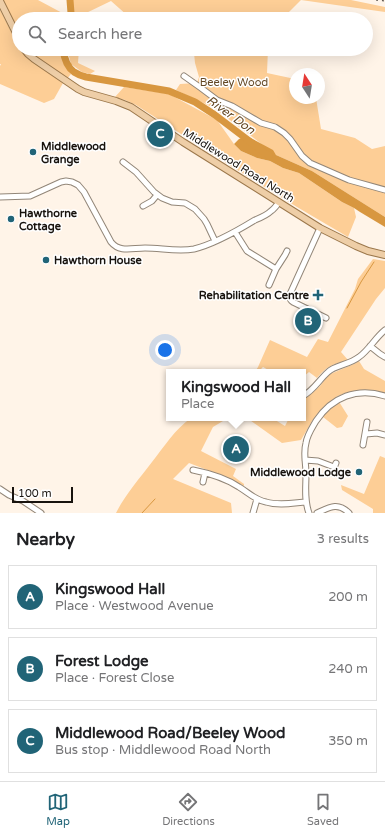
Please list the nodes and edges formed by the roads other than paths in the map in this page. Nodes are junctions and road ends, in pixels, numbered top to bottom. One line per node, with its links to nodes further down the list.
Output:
1 (0, 1): 2 (main road)
2 (12, 25)
3 (31, 56): 9 (main road, Middlewood Road North)
4 (184, 76): 6 (street)
5 (123, 162): 7 (street)
6 (385, 190)
7 (157, 195): 10 (street); 13 (street)
8 (0, 197): 13 (street)
9 (279, 202): 11 (main road, Middlewood Road North); 12 (street)
10 (143, 206)
11 (320, 228): 15 (main road, Middlewood Road North); 18 (street)
12 (235, 232): 13 (street); 16 (street)
13 (215, 241)
14 (287, 251): 16 (street)
15 (385, 255)
16 (276, 269): 17 (street)
17 (269, 285)
18 (326, 318)
19 (385, 330): 20 (street)
20 (370, 346): 21 (street); 22 (street)
21 (385, 357)
22 (306, 394)
23 (385, 396): 28 (street)
24 (368, 422): 26 (street)
25 (385, 433): 26 (street)
26 (366, 434): 27 (street)
27 (363, 445)
28 (305, 460): 29 (street); 35 (street)
29 (334, 467)
30 (193, 470): 31 (street)
31 (205, 473): 32 (street); 34 (street)
32 (203, 482)
33 (0, 489): 36 (street)
34 (257, 499): 35 (street); 37 (street)
35 (306, 502): 38 (street)
36 (41, 513)
37 (253, 513)
38 (309, 513)
39 (317, 513): 40 (street)
40 (349, 513)

